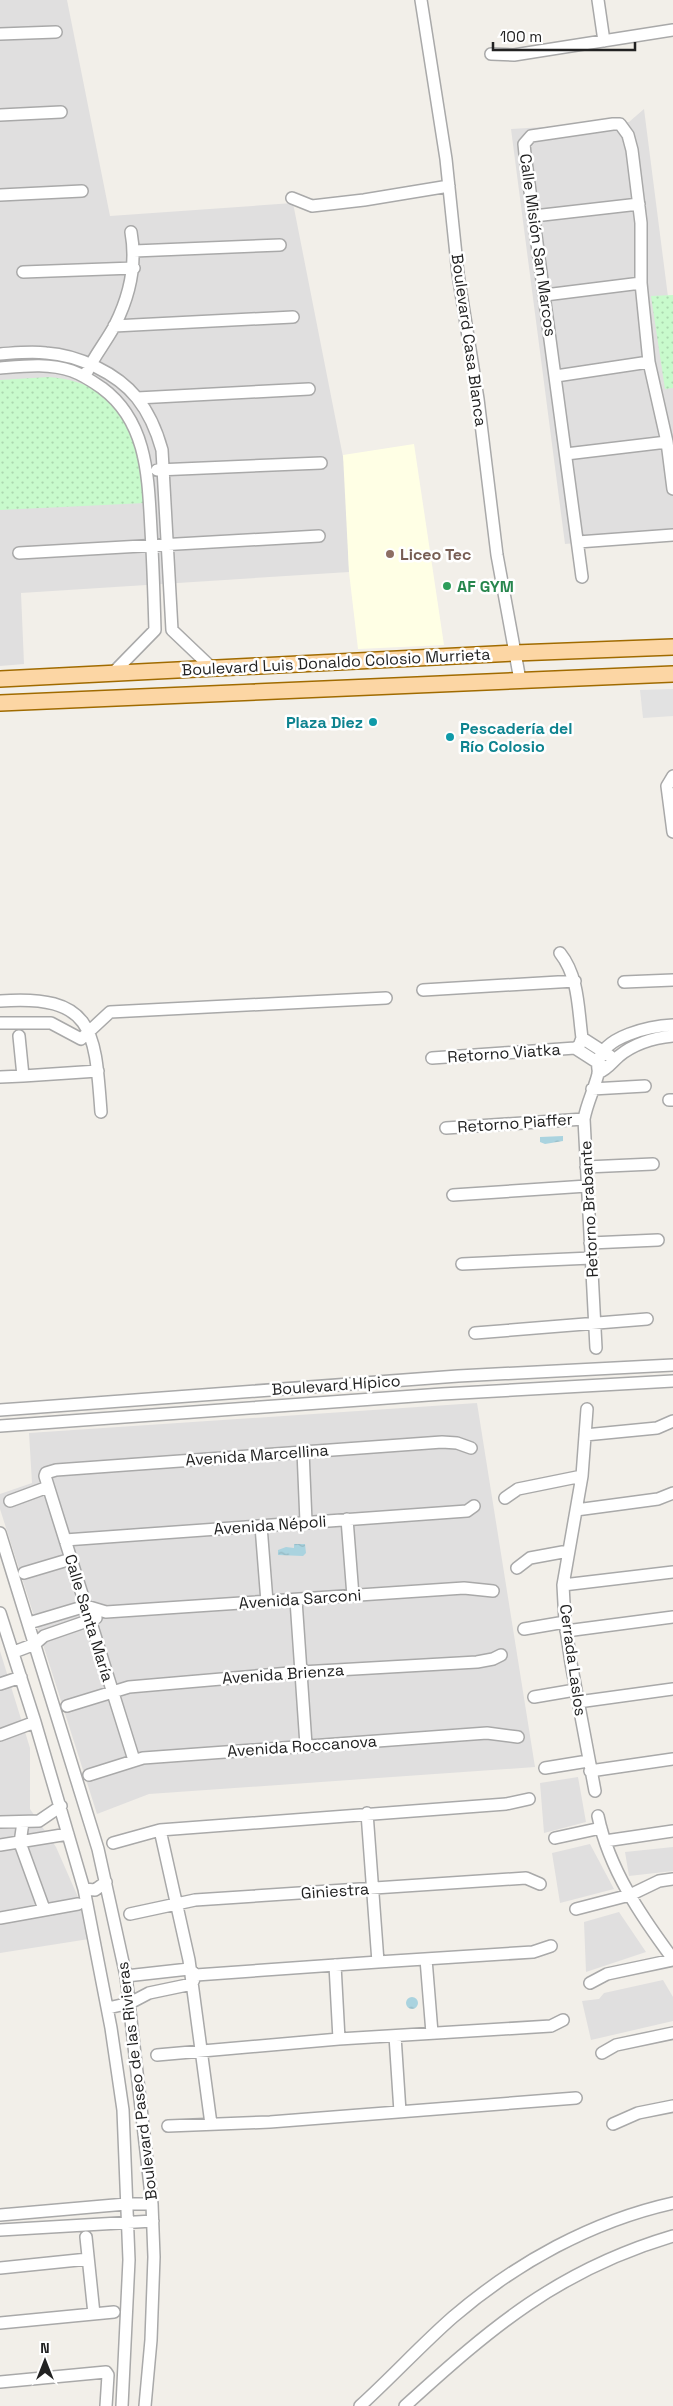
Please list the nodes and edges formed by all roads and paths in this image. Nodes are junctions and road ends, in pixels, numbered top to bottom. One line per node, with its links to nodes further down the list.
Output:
1 (421, 0): 10 (street, Boulevard Casa Blanca)
2 (598, 0): 6 (street)
3 (673, 30): 6 (street)
4 (56, 32): 5 (street)
5 (0, 34)
6 (604, 42): 7 (street)
7 (491, 54)
8 (61, 112): 9 (street)
9 (0, 115)
10 (449, 186): 13 (street); 50 (street, Boulevard Casa Blanca)
11 (82, 191): 12 (street)
12 (0, 194)
13 (292, 198)
14 (639, 204): 15 (street); 15 (street, Calle Misión San Marcos); 21 (street, Calle Misión San Marcos)
15 (534, 216): 22 (street, Calle Misión San Marcos)
16 (131, 232): 18 (street)
17 (280, 245): 18 (street)
18 (134, 251): 19 (street)
19 (134, 268): 20 (street); 24 (street)
20 (23, 272)
21 (641, 283): 22 (street); 26 (street, Calle Misión San Marcos)
22 (545, 295): 29 (street, Calle Misión San Marcos)
23 (293, 317): 24 (street)
24 (114, 326): 28 (street)
25 (0, 354): 28 (street)
26 (649, 362): 29 (street); 32 (street, Calle Misión San Marcos)
27 (0, 368): 28 (street)
28 (88, 371): 31 (street); 35 (street)
29 (556, 376): 33 (street, Calle Misión San Marcos)
30 (309, 389): 31 (street)
31 (137, 398): 36 (street)
32 (667, 442): 33 (street); 37 (street, Calle Misión San Marcos)
33 (566, 454): 40 (street, Calle Misión San Marcos)
34 (321, 463): 36 (street)
35 (148, 470): 36 (street); 42 (street)
36 (164, 470): 41 (street)
37 (673, 489)
38 (673, 535): 40 (street)
39 (319, 536): 41 (street)
40 (578, 542): 44 (street, Calle Misión San Marcos)
41 (166, 544): 42 (street); 45 (street)
42 (152, 545): 43 (street); 46 (street)
43 (19, 553)
44 (582, 577)
45 (169, 592): 46 (street); 48 (street)
46 (154, 593): 47 (street)
47 (155, 630): 48 (street); 52 (street)
48 (172, 630): 51 (street)
49 (673, 647): 50 (main road, Boulevard Luis Donaldo Colosio Murrieta)
50 (515, 652): 51 (main road, Boulevard Luis Donaldo Colosio Murrieta); 55 (street, Boulevard Casa Blanca)
51 (213, 669): 52 (main road, Boulevard Luis Donaldo Colosio Murrieta)
52 (112, 674): 54 (main road, Boulevard Luis Donaldo Colosio Murrieta)
53 (673, 674): 55 (main road, Boulevard Luis Donaldo Colosio Murrieta)
54 (0, 679)
55 (520, 680): 56 (main road, Boulevard Luis Donaldo Colosio Murrieta)
56 (0, 703)
57 (673, 776): 58 (street)
58 (673, 832)
59 (560, 953): 61 (street)
60 (673, 980): 62 (street)
61 (575, 981): 63 (street); 71 (street)
62 (624, 982)
63 (423, 990)
64 (386, 998): 68 (street)
65 (0, 1001): 68 (street)
66 (0, 1023): 68 (street)
67 (673, 1025): 72 (street)
68 (89, 1033): 75 (street)
69 (20, 1036): 76 (street)
70 (673, 1036): 74 (street)
71 (578, 1043): 72 (street); 73 (street, Retorno Viatka); 74 (street)
72 (604, 1051): 74 (street)
73 (432, 1058)
74 (605, 1066): 79 (street, Retorno Brabante)
75 (98, 1071): 76 (street); 80 (street)
76 (23, 1076): 77 (street)
77 (0, 1078)
78 (645, 1086): 79 (street)
79 (592, 1089): 81 (street, Retorno Brabante)
80 (101, 1112)
81 (584, 1119): 82 (street, Retorno Piaffer); 84 (street, Retorno Brabante)
82 (446, 1128)
83 (652, 1164): 84 (street)
84 (586, 1167): 85 (street, Retorno Brabante)
85 (587, 1186): 86 (street); 88 (street, Retorno Brabante)
86 (453, 1195)
87 (658, 1240): 88 (street)
88 (590, 1243): 89 (street, Retorno Brabante)
89 (591, 1258): 90 (street); 92 (street, Retorno Brabante)
90 (462, 1264)
91 (647, 1319): 92 (street)
92 (595, 1324): 93 (street); 94 (street, Retorno Brabante)
93 (475, 1333)
94 (596, 1348)
95 (673, 1365): 96 (street, Boulevard Hípico)
96 (607, 1368): 98 (street); 100 (street, Boulevard Hípico)
97 (673, 1381): 98 (street, Boulevard Hípico)
98 (608, 1384): 102 (street, Boulevard Hípico)
99 (587, 1409): 103 (street, Cerrada Laslos)
100 (0, 1410)
101 (673, 1421): 103 (street)
102 (0, 1426)
103 (585, 1435): 106 (street, Cerrada Laslos)
104 (471, 1448): 105 (street, Avenida Marcellina)
105 (303, 1451): 107 (street, Avenida Marcellina); 114 (street)
106 (582, 1476): 109 (street); 112 (street, Cerrada Laslos)
107 (47, 1482): 110 (street, Avenida Marcellina); 117 (street, Calle Santa María)
108 (673, 1493): 112 (street)
109 (505, 1498)
110 (10, 1501)
111 (474, 1506): 113 (street, Avenida Népoli)
112 (576, 1510): 118 (street, Cerrada Laslos)
113 (347, 1519): 114 (street, Avenida Népoli); 125 (street)
114 (306, 1522): 115 (street, Avenida Népoli)
115 (261, 1526): 117 (street, Avenida Népoli); 127 (street)
116 (0, 1533): 133 (street, Boulevard Paseo de las Rivieras)
117 (65, 1540): 119 (street, Calle Santa María)
118 (568, 1551): 120 (street); 123 (street, Cerrada Laslos)
119 (71, 1559): 122 (street); 128 (street, Calle Santa María)
120 (517, 1568)
121 (673, 1572): 123 (street)
122 (24, 1573)
123 (563, 1585): 134 (street, Cerrada Laslos)
124 (493, 1591): 125 (street, Avenida Sarconi)
125 (353, 1596): 126 (street, Avenida Sarconi)
126 (296, 1600): 127 (street, Avenida Sarconi); 139 (street)
127 (267, 1602): 129 (street, Avenida Sarconi)
128 (86, 1606): 129 (street, Avenida Sarconi); 132 (street, Calle Santa María); 133 (street)
129 (106, 1612): 132 (street, Avenida Sarconi)
130 (0, 1613): 137 (street, Boulevard Paseo de las Rivieras)
131 (673, 1617): 134 (street)
132 (90, 1621): 136 (street, Avenida Sarconi); 143 (street, Calle Santa María)
133 (29, 1623): 136 (street, Boulevard Paseo de las Rivieras)
134 (565, 1626): 135 (street); 144 (street, Cerrada Laslos)
135 (524, 1629)
136 (35, 1644): 137 (street, Avenida Sarconi); 175 (street, Boulevard Paseo de las Rivieras)
137 (14, 1652): 140 (street, Boulevard Paseo de las Rivieras)
138 (501, 1654): 139 (street, Avenida Brienza)
139 (301, 1672): 143 (street, Avenida Brienza); 150 (street)
140 (21, 1677): 141 (street); 147 (street, Boulevard Paseo de las Rivieras)
141 (0, 1684)
142 (673, 1689): 144 (street)
143 (112, 1691): 146 (street, Avenida Brienza); 152 (street, Calle Santa María)
144 (576, 1696): 145 (street); 153 (street, Cerrada Laslos)
145 (534, 1698)
146 (67, 1706)
147 (35, 1722): 148 (street); 158 (street, Boulevard Paseo de las Rivieras)
148 (0, 1735)
149 (518, 1737): 150 (street, Avenida Roccanova)
150 (306, 1745): 152 (street, Avenida Roccanova)
151 (673, 1759): 153 (street)
152 (134, 1760): 155 (street, Avenida Roccanova)
153 (589, 1766): 154 (street); 156 (street, Cerrada Laslos)
154 (544, 1768)
155 (89, 1775)
156 (595, 1791)
157 (528, 1798): 159 (street)
158 (61, 1806): 163 (street); 167 (street, Boulevard Paseo de las Rivieras)
159 (367, 1813): 165 (street); 177 (street)
160 (598, 1816): 164 (street)
161 (0, 1822): 162 (street)
162 (22, 1822): 163 (street); 171 (street)
163 (39, 1822): 169 (street)
164 (601, 1828): 168 (street); 170 (street)
165 (160, 1830): 172 (street); 180 (street)
166 (673, 1831): 170 (street)
167 (68, 1834): 169 (street); 178 (street, Boulevard Paseo de las Rivieras)
168 (555, 1838)
169 (42, 1839): 171 (street)
170 (605, 1841): 179 (street)
171 (20, 1843): 173 (street); 182 (street)
172 (113, 1843)
173 (0, 1845)
174 (673, 1879): 179 (street)
175 (106, 1882): 178 (street); 191 (street, Boulevard Paseo de las Rivieras)
176 (540, 1884): 177 (street, Giniestra)
177 (373, 1888): 180 (street, Giniestra); 189 (street)
178 (84, 1889): 195 (street, Boulevard Paseo de las Rivieras)
179 (630, 1895): 183 (street); 188 (street)
180 (177, 1903): 184 (street, Giniestra); 192 (street)
181 (78, 1904): 182 (street)
182 (44, 1909): 185 (street)
183 (576, 1909)
184 (130, 1914)
185 (0, 1918)
186 (551, 1946): 187 (street)
187 (426, 1959): 189 (street); 197 (street)
188 (673, 1959): 193 (street)
189 (378, 1962): 190 (street)
190 (335, 1965): 192 (street); 200 (street)
191 (126, 1976): 192 (street); 194 (street, Boulevard Paseo de las Rivieras)
192 (193, 1976): 194 (street); 201 (street)
193 (590, 1983)
194 (130, 2003): 195 (street); 212 (street, Boulevard Paseo de las Rivieras)
195 (108, 2008): 211 (street, Boulevard Paseo de las Rivieras)
196 (563, 2020): 197 (street)
197 (432, 2033): 199 (street)
198 (673, 2033): 202 (street)
199 (395, 2036): 200 (street); 206 (street)
200 (338, 2039): 201 (street)
201 (202, 2051): 203 (street); 207 (street)
202 (602, 2053)
203 (157, 2055)
204 (576, 2098): 206 (street)
205 (673, 2106): 208 (street)
206 (400, 2112): 207 (street)
207 (211, 2124): 209 (street)
208 (613, 2124)
209 (168, 2126)
210 (673, 2203): 228 (street)
211 (126, 2204): 212 (street); 213 (street); 214 (street, Boulevard Paseo de las Rivieras)
212 (152, 2204): 215 (street, Boulevard Paseo de las Rivieras)
213 (0, 2215)
214 (127, 2221): 215 (street); 216 (street); 226 (street, Boulevard Paseo de las Rivieras)
215 (153, 2221): 227 (street, Boulevard Paseo de las Rivieras)
216 (0, 2230)
217 (673, 2236): 229 (street)
218 (86, 2237): 219 (street)
219 (88, 2259): 220 (street); 222 (street)
220 (0, 2268)
221 (114, 2312): 222 (street)
222 (94, 2314): 223 (street)
223 (0, 2323)
224 (0, 2382): 225 (street)
225 (106, 2406)
226 (122, 2406)
227 (145, 2406)
228 (360, 2406)
229 (405, 2406)

